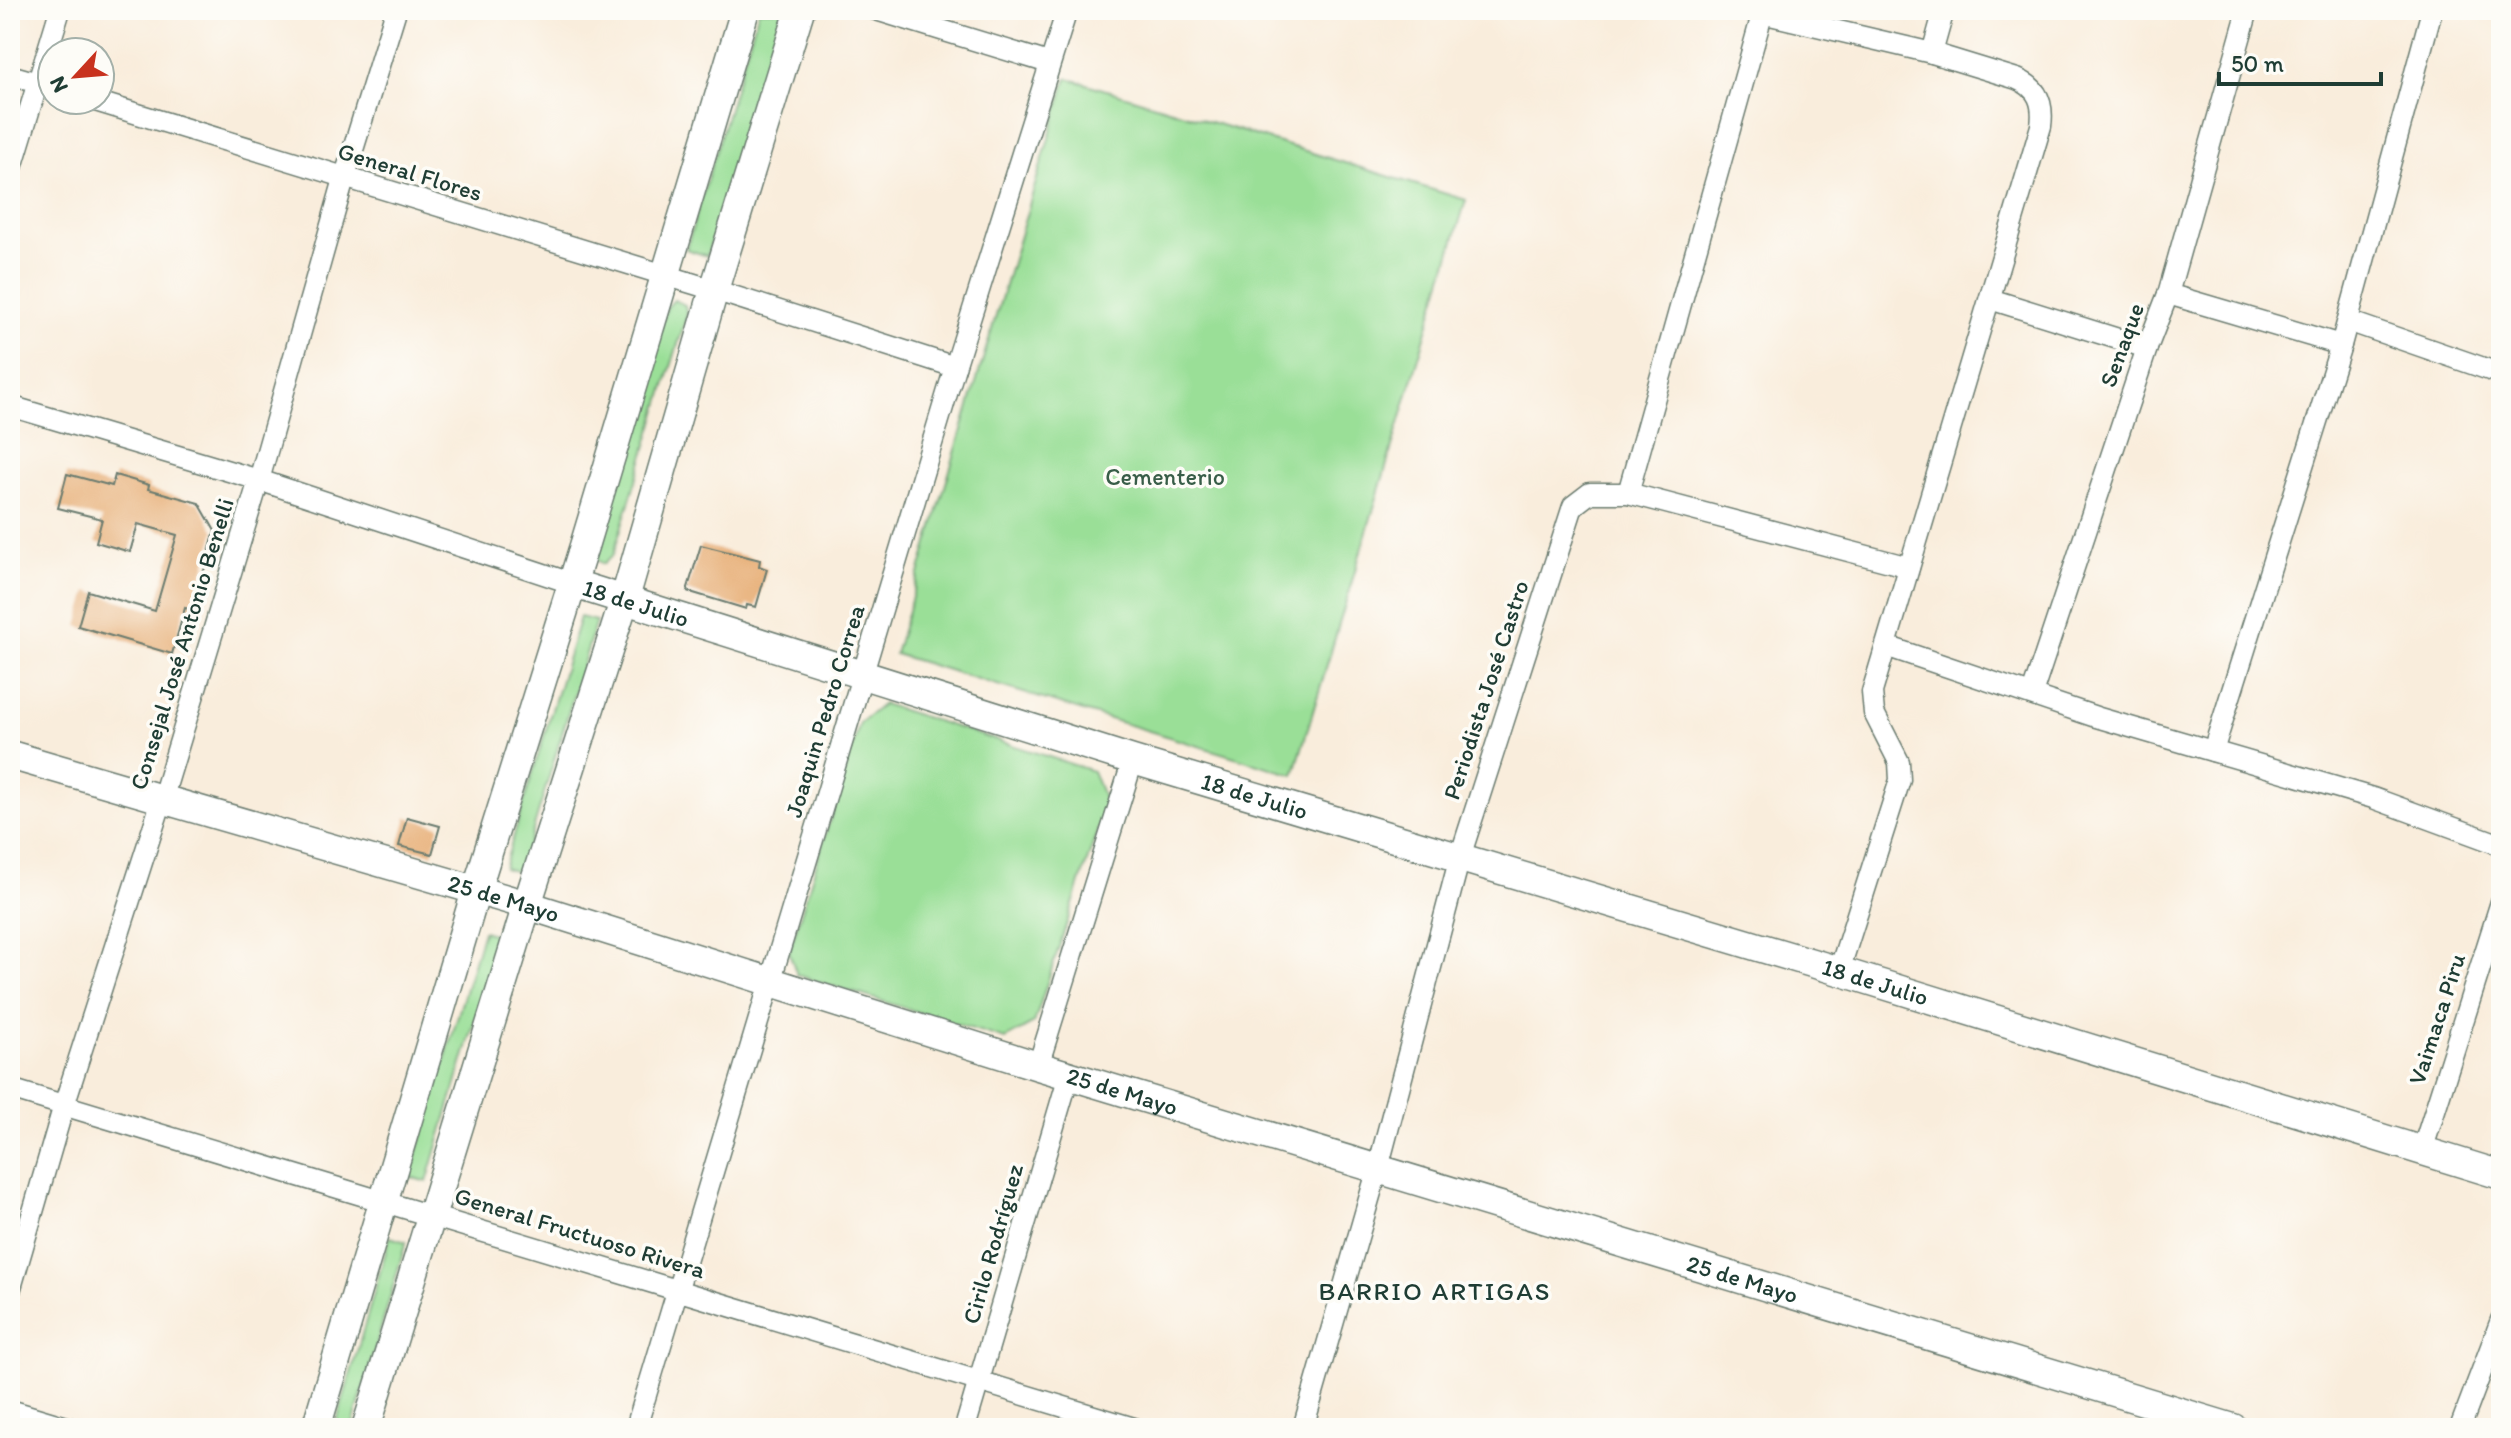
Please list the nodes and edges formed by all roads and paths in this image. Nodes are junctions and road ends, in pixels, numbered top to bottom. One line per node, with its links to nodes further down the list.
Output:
1 (60, 10): 11 (street)
2 (396, 10): 19 (street, Consejal José Antonio Benelli)
3 (745, 10): 20 (street)
4 (800, 10): 21 (street)
5 (876, 10): 13 (street)
6 (1067, 10): 13 (street, Joaquin Pedro Correa)
7 (1944, 10): 12 (street)
8 (2248, 10): 22 (street, Senaque)
9 (2432, 10): 24 (street)
10 (1755, 12): 12 (street); 31 (street)
11 (54, 36)
12 (1932, 53): 23 (street)
13 (1049, 63): 27 (street, Joaquin Pedro Correa)
14 (10, 75): 15 (street)
15 (36, 83)
16 (36, 106): 18 (street)
17 (116, 108): 19 (street, General Flores)
18 (10, 174)
19 (344, 179): 20 (street, General Flores); 30 (street, Consejal José Antonio Benelli)
20 (666, 276): 21 (street, General Flores); 33 (street)
21 (714, 290): 27 (street, General Flores); 34 (street)
22 (2168, 294): 25 (street); 26 (street, Senaque)
23 (1990, 299): 26 (street); 32 (street)
24 (2348, 321): 25 (street); 28 (street)
25 (2341, 345): 38 (street)
26 (2147, 348): 37 (street, Senaque)
27 (955, 367): 36 (street, Joaquin Pedro Correa)
28 (2501, 374)
29 (10, 406): 30 (street, 18 de Julio)
30 (259, 480): 33 (street, 18 de Julio); 41 (street, Consejal José Antonio Benelli)
31 (1628, 493): 32 (street, Periodista José Castro); 43 (street, Periodista José Castro)
32 (1909, 567): 35 (street)
33 (571, 583): 34 (street, 18 de Julio); 44 (street)
34 (625, 598): 36 (street, 18 de Julio); 46 (street)
35 (1886, 646): 37 (street); 47 (street)
36 (863, 675): 40 (street, 18 de Julio); 48 (street, Joaquin Pedro Correa)
37 (2032, 694): 38 (street)
38 (2213, 751): 42 (street)
39 (10, 755): 41 (street, 25 de Mayo)
40 (1133, 760): 43 (street, 18 de Julio); 49 (street)
41 (162, 800): 44 (street, 25 de Mayo); 52 (street, Consejal José Antonio Benelli)
42 (2501, 845)
43 (1460, 857): 47 (street, 18 de Julio); 54 (street, Periodista José Castro)
44 (476, 891): 46 (street, 25 de Mayo); 56 (street)
45 (2501, 902): 53 (street, Vaimaca Piru)
46 (527, 905): 48 (street, 25 de Mayo); 57 (street)
47 (1839, 971): 53 (street, 18 de Julio)
48 (770, 982): 49 (street, 25 de Mayo); 58 (street, Joaquin Pedro Correa)
49 (1038, 1066): 50 (street, 25 de Mayo)
50 (1069, 1075): 54 (street, 25 de Mayo); 61 (street, Cirilo Rodríguez)
51 (10, 1089): 52 (street, General Fructuoso Rivera)
52 (64, 1105): 56 (street, General Fructuoso Rivera); 59 (street, Consejal José Antonio Benelli)
53 (2422, 1151): 55 (street, 18 de Julio)
54 (1378, 1168): 69 (street, Periodista José Castro); 70 (street, 25 de Mayo)
55 (2501, 1175)
56 (385, 1201): 57 (street, General Fructuoso Rivera); 64 (street)
57 (433, 1215): 58 (street, General Fructuoso Rivera); 65 (street)
58 (679, 1290): 61 (street, General Fructuoso Rivera); 66 (street, Joaquin Pedro Correa)
59 (10, 1291)
60 (2501, 1320): 71 (street)
61 (980, 1382): 67 (street, Cirilo Rodríguez); 68 (street, General Fructuoso Rivera)
62 (10, 1410): 63 (street)
63 (70, 1428)
64 (316, 1428)
65 (366, 1428)
66 (636, 1428)
67 (965, 1428)
68 (1134, 1428)
69 (1303, 1428)
70 (2233, 1428)
71 (2460, 1428)

